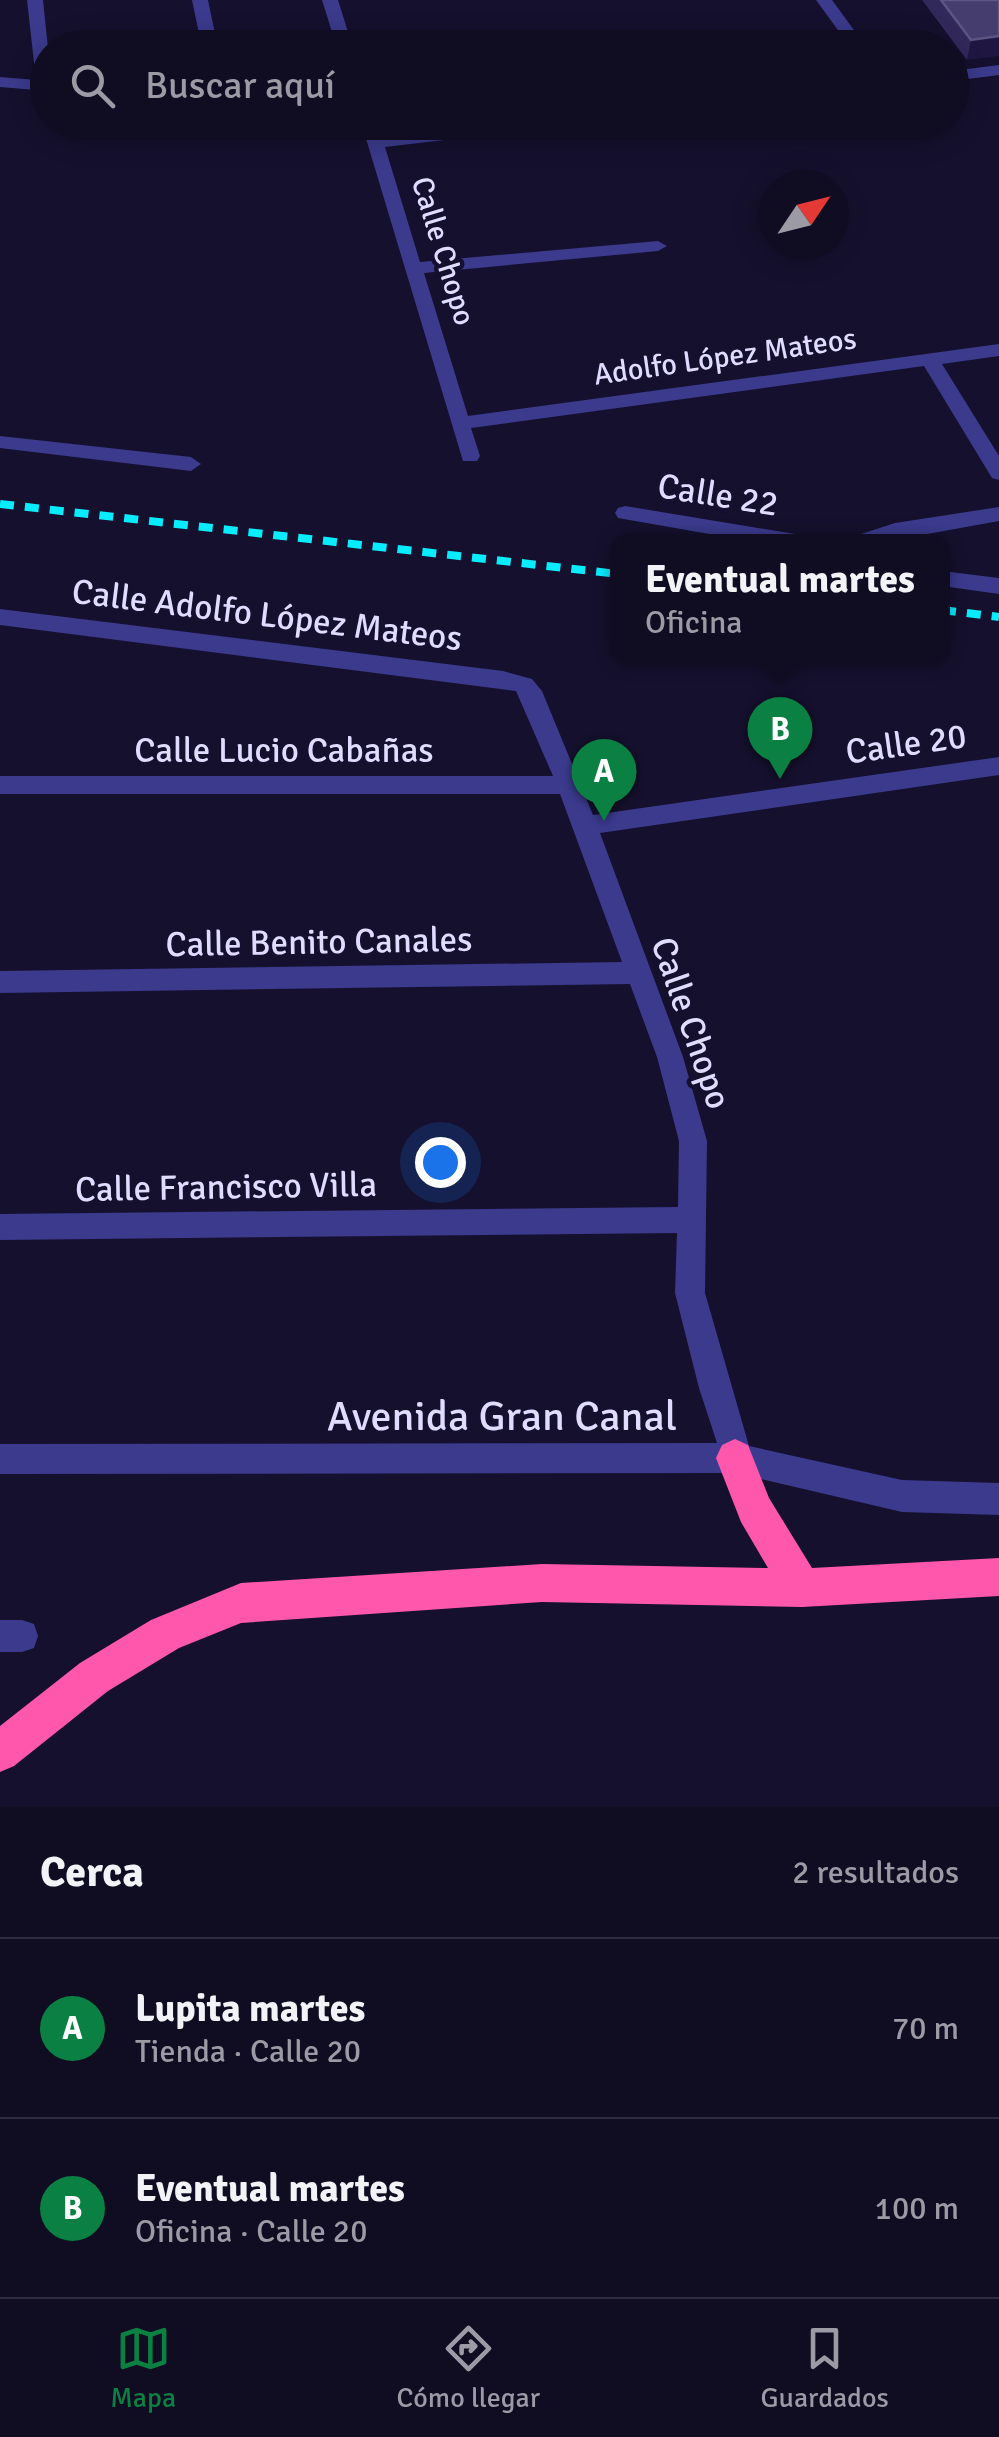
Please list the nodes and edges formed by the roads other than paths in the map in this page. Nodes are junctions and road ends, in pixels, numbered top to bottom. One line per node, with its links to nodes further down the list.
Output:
1 (36, 0): 5 (street)
2 (200, 0): 6 (street)
3 (330, 0): 7 (street)
4 (824, 0): 8 (street)
5 (39, 30)
6 (206, 30)
7 (340, 30)
8 (846, 30)
9 (999, 70): 10 (street)
10 (969, 74)
11 (0, 82): 12 (street)
12 (30, 85)
13 (375, 140): 15 (street, Calle Chopo)
14 (402, 140): 15 (street)
15 (376, 143): 17 (street, Calle Chopo)
16 (658, 246): 17 (street)
17 (416, 268): 20 (street, Calle Chopo)
18 (999, 350): 19 (street, Adolfo López Mateos)
19 (930, 360): 20 (street, Adolfo López Mateos); 24 (street)
20 (460, 423): 22 (street, Calle Chopo)
21 (0, 442): 23 (street)
22 (470, 456)
23 (191, 464)
24 (999, 474)
25 (625, 513): 27 (street, Calle 22)
26 (999, 514): 28 (street)
27 (752, 534)
28 (883, 534)
29 (950, 579): 30 (street)
30 (999, 586)
31 (0, 619): 32 (street, Calle Adolfo López Mateos)
32 (524, 684): 35 (street, Calle Chopo)
33 (999, 766): 36 (street, Calle 20)
34 (0, 785): 35 (street, Calle Lucio Cabañas)
35 (567, 785): 36 (street, Calle Chopo)
36 (585, 826): 37 (street, Calle Chopo)
37 (638, 972): 38 (street, Calle Benito Canales); 39 (street, Calle Chopo)
38 (0, 982)
39 (692, 1220): 40 (street, Calle Francisco Villa); 41 (street, Calle Chopo)
40 (0, 1227)
41 (734, 1458): 42 (street, Avenida Gran Canal); 43 (street, Avenida Gran Canal); 45 (highway)
42 (0, 1459)
43 (999, 1500)
44 (999, 1577): 45 (highway)
45 (802, 1588): 46 (highway)
46 (0, 1752)

